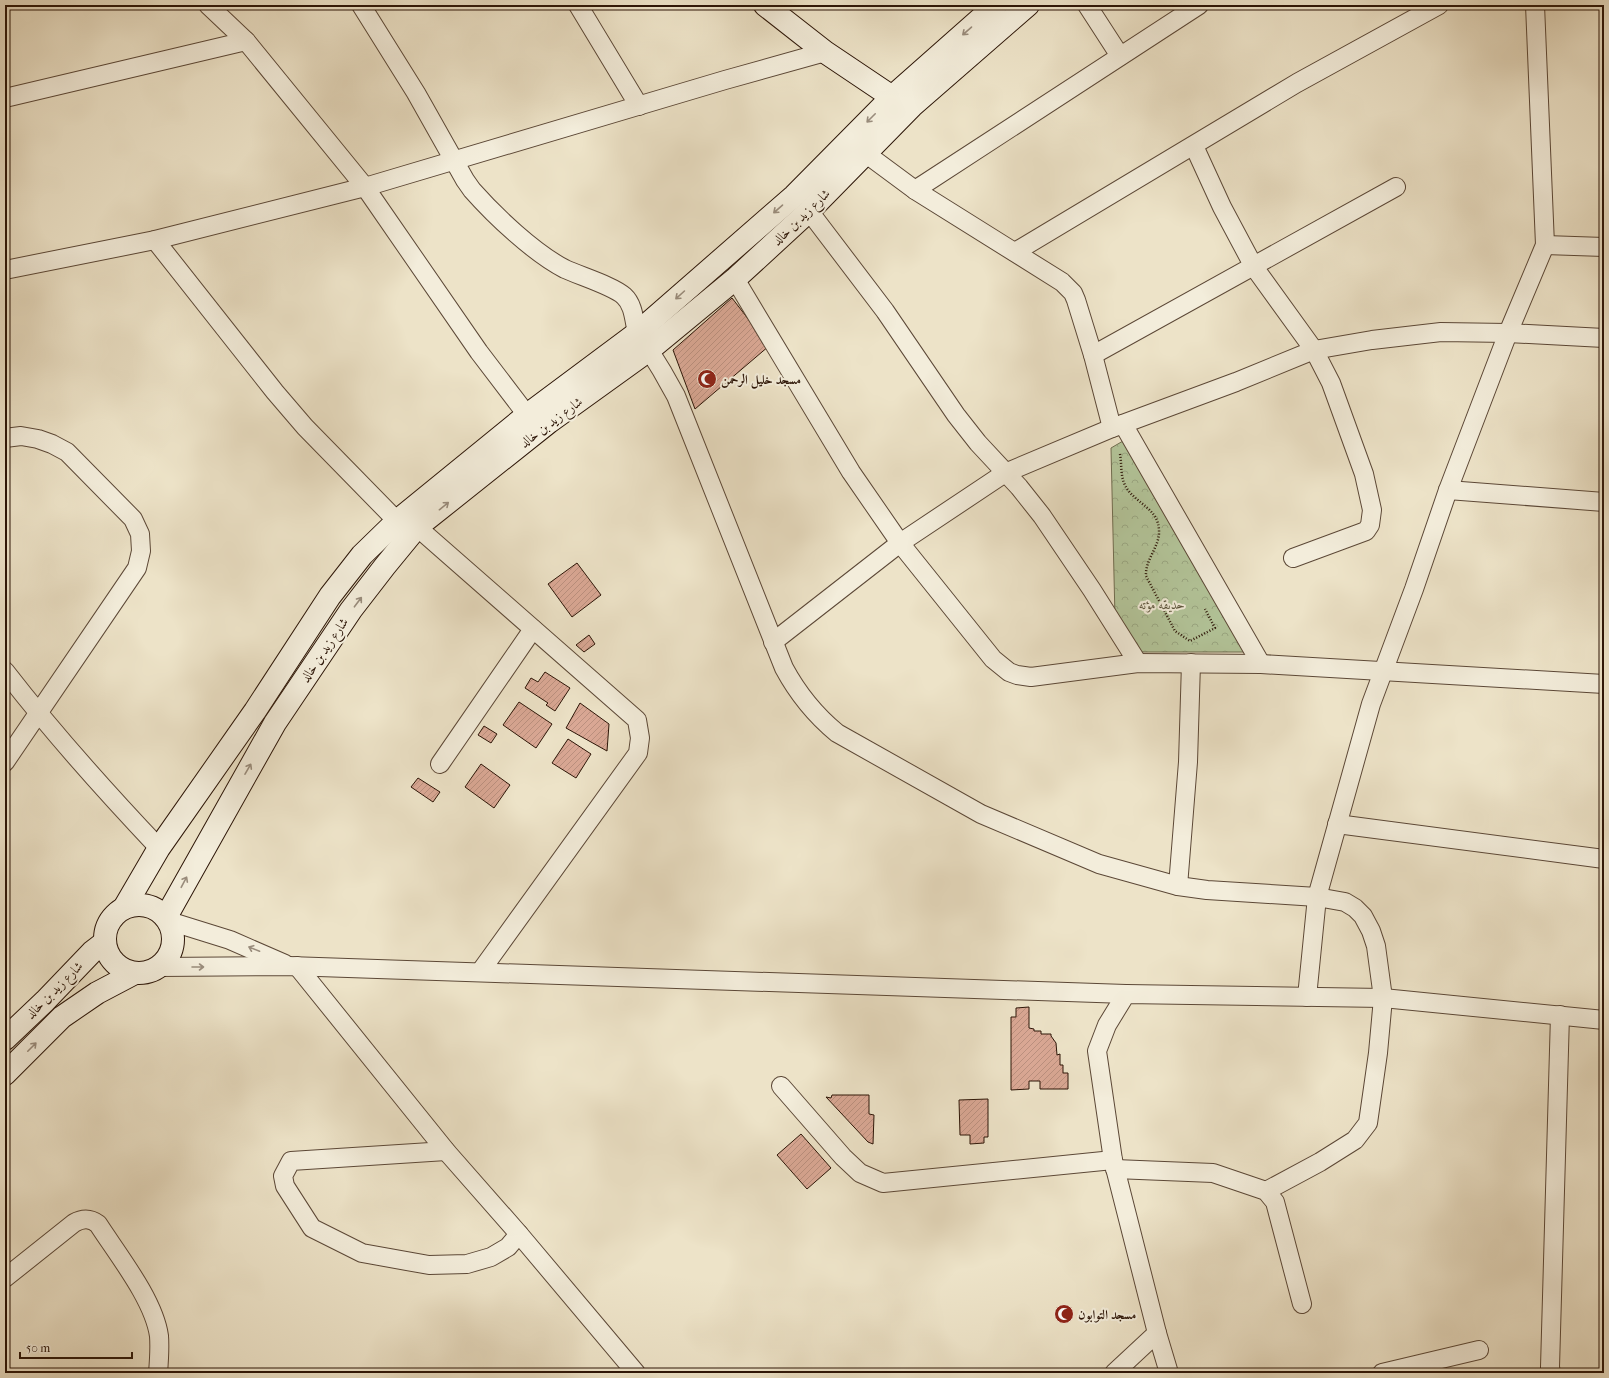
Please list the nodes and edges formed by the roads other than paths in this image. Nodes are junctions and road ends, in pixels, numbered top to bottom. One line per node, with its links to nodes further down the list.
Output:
1 (208, 5): 11 (street)
2 (361, 5): 19 (street)
3 (578, 5): 16 (street)
4 (765, 5): 12 (main road)
5 (996, 5): 14 (main road, شارع زيد بن خالد, one-way to 14)
6 (1028, 5): 18 (main road, شارع زيد بن خالد)
7 (1087, 5): 13 (street)
8 (1199, 5): 13 (street)
9 (1439, 5): 17 (street)
10 (1535, 5): 25 (street)
11 (246, 41): 15 (street); 20 (street)
12 (825, 52): 14 (main road); 16 (street)
13 (1120, 56): 22 (street)
14 (892, 96): 33 (main road, شارع زيد بن خالد, one-way to 33)
15 (5, 98)
16 (639, 106): 19 (street)
17 (1194, 146): 27 (street); 28 (street)
18 (866, 153): 22 (street); 23 (main road, شارع زيد بن خالد)
19 (454, 161): 20 (street); 33 (street)
20 (365, 187): 24 (street); 36 (street)
21 (1396, 187): 28 (street)
22 (914, 190): 27 (street)
23 (809, 211): 30 (main road, شارع زيد بن خالد); 39 (street)
24 (155, 240): 29 (street); 42 (street)
25 (1545, 245): 26 (street); 31 (street)
26 (1604, 247)
27 (1015, 252): 35 (street)
28 (1254, 267): 34 (street); 35 (street)
29 (5, 270)
30 (735, 279): 33 (main road, شارع زيد بن خالد); 43 (street)
31 (1508, 332): 32 (street); 34 (street); 40 (street)
32 (1604, 338)
33 (643, 342): 36 (main road, شارع زيد بن خالد); 42 (main road, شارع زيد بن خالد, one-way to 33); 46 (street)
34 (1314, 350): 37 (street); 44 (street)
35 (1093, 355): 37 (street)
36 (527, 415): 42 (main road, شارع زيد بن خالد)
37 (1117, 426): 39 (street); 49 (street)
38 (5, 438): 53 (street)
39 (1005, 473): 43 (street); 47 (street)
40 (1448, 490): 41 (street); 51 (street)
41 (1604, 502)
42 (407, 524): 45 (street); 57 (main road, شارع زيد بن خالد); 62 (main road, شارع زيد بن خالد, one-way to 42)
43 (900, 543): 46 (street); 47 (street)
44 (1293, 558)
45 (533, 629): 55 (street); 66 (street)
46 (773, 642): 59 (street)
47 (1138, 663): 48 (street)
48 (1191, 663): 49 (street); 59 (street)
49 (1261, 664): 51 (street)
50 (5, 671): 53 (street)
51 (1384, 671): 52 (street); 56 (street)
52 (1604, 684)
53 (37, 713): 54 (street); 57 (street)
54 (5, 762)
55 (440, 764)
56 (1337, 824): 58 (street); 60 (street)
57 (159, 848): 61 (main road, شارع زيد بن خالد)
58 (1604, 859)
59 (1178, 886): 60 (street)
60 (1317, 897): 69 (street); 70 (street)
61 (124, 908): 62 (main road); 63 (main road)
62 (167, 919): 64 (street, one-way to 62); 65 (main road)
63 (105, 942): 67 (main road); 73 (main road, شارع زيد بن خالد)
64 (293, 966): 65 (street, one-way to 64); 66 (street); 76 (street)
65 (160, 967): 67 (main road)
66 (480, 972): 68 (street)
67 (135, 973): 74 (main road, شارع زيد بن خالد, one-way to 67)
68 (1126, 994): 69 (street); 77 (street)
69 (1307, 997): 70 (street)
70 (1383, 998): 71 (street); 78 (street)
71 (1560, 1015): 72 (street); 89 (street)
72 (1604, 1020)
73 (5, 1038)
74 (5, 1074)
75 (781, 1086): 77 (street)
76 (446, 1151): 79 (street); 79 (street)
77 (1114, 1164): 78 (street); 82 (street)
78 (1266, 1191): 81 (street)
79 (519, 1234): 85 (street)
80 (5, 1278): 84 (street)
81 (1302, 1304)
82 (1157, 1333): 86 (street); 87 (street)
83 (1479, 1350): 88 (street)
84 (158, 1373)
85 (636, 1373)
86 (1114, 1373)
87 (1170, 1373)
88 (1382, 1373)
89 (1551, 1373)

